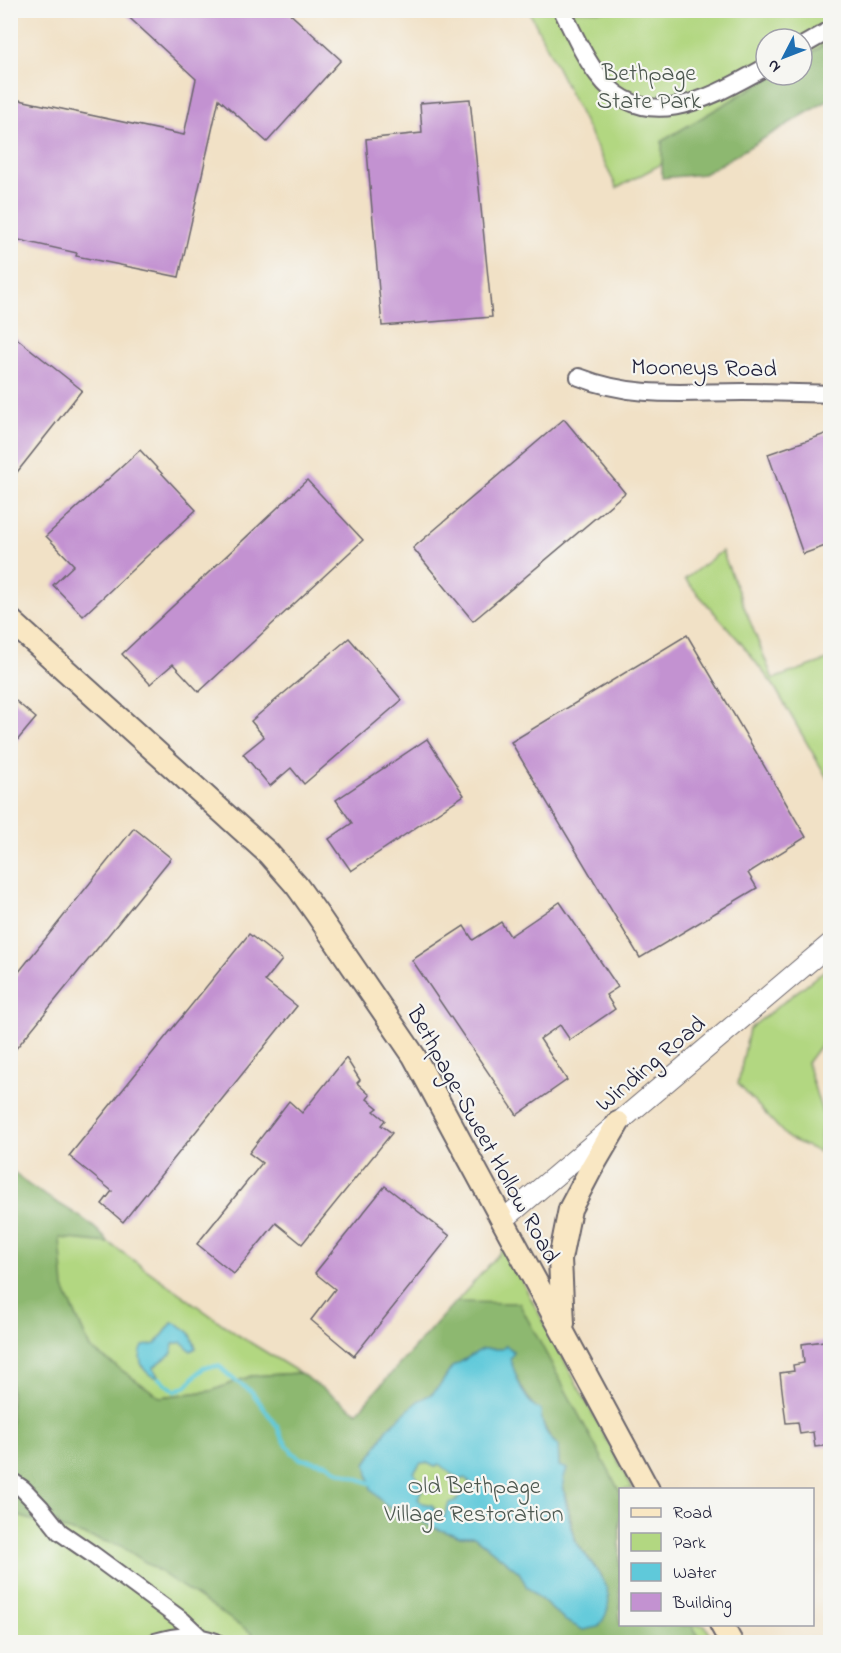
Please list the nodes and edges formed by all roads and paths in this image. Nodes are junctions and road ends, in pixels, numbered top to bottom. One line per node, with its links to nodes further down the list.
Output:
1 (562, 10): 4 (street)
2 (831, 30): 3 (street)
3 (814, 39)
4 (754, 73)
5 (579, 377): 6 (street, Mooneys Road)
6 (831, 394)
7 (10, 620): 10 (main road, Bethpage-Sweet Hollow Road)
8 (831, 944): 9 (street, Winding Road)
9 (618, 1123): 10 (street, Winding Road); 11 (main road)
10 (503, 1220): 11 (main road, Bethpage-Sweet Hollow Road)
11 (563, 1332): 13 (main road, Bethpage-Sweet Hollow Road)
12 (10, 1480): 15 (street)
13 (647, 1488)
14 (722, 1626): 17 (main road)
15 (208, 1640): 16 (street)
16 (155, 1642)
17 (731, 1642)

